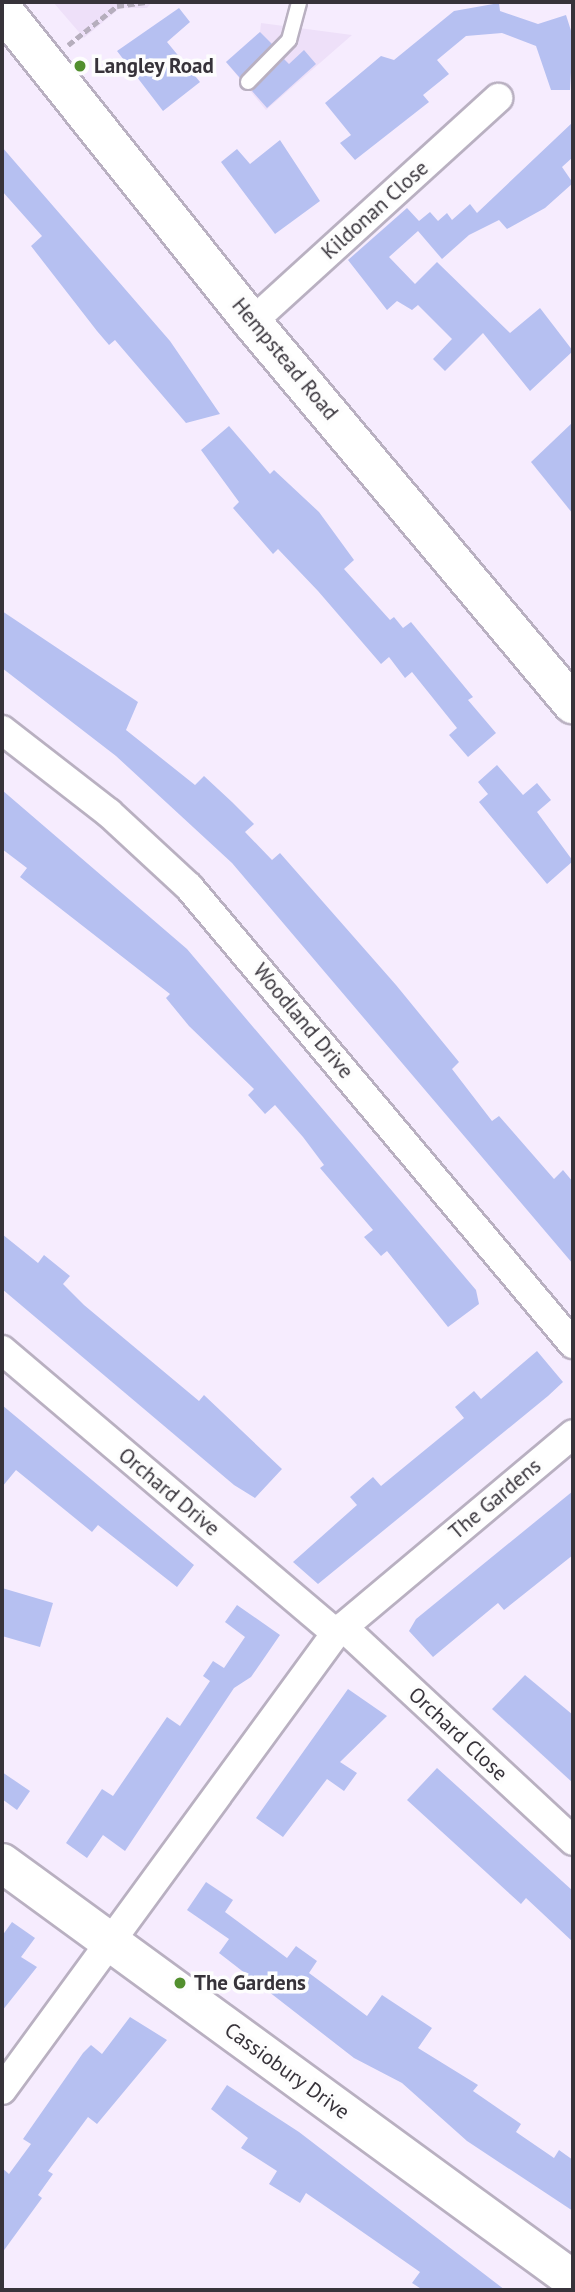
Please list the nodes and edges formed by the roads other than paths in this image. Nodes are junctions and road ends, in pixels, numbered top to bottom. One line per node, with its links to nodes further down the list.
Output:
1 (299, 2): 3 (lane)
2 (2, 9): 5 (main road, Hempstead Road)
3 (248, 82)
4 (498, 98): 5 (street, Kildonan Close)
5 (252, 322): 6 (main road, Hempstead Road)
6 (573, 704)
7 (2, 730): 8 (street, Woodland Drive)
8 (573, 1344)
9 (2, 1350): 11 (street, Orchard Drive)
10 (573, 1434): 11 (street, The Gardens)
11 (340, 1630): 12 (street, Orchard Close); 14 (street, The Gardens)
12 (573, 1841)
13 (2, 1863): 14 (main road, Cassiobury Drive)
14 (110, 1942): 15 (street, The Gardens); 16 (main road, Cassiobury Drive)
15 (2, 2090)
16 (573, 2280)

